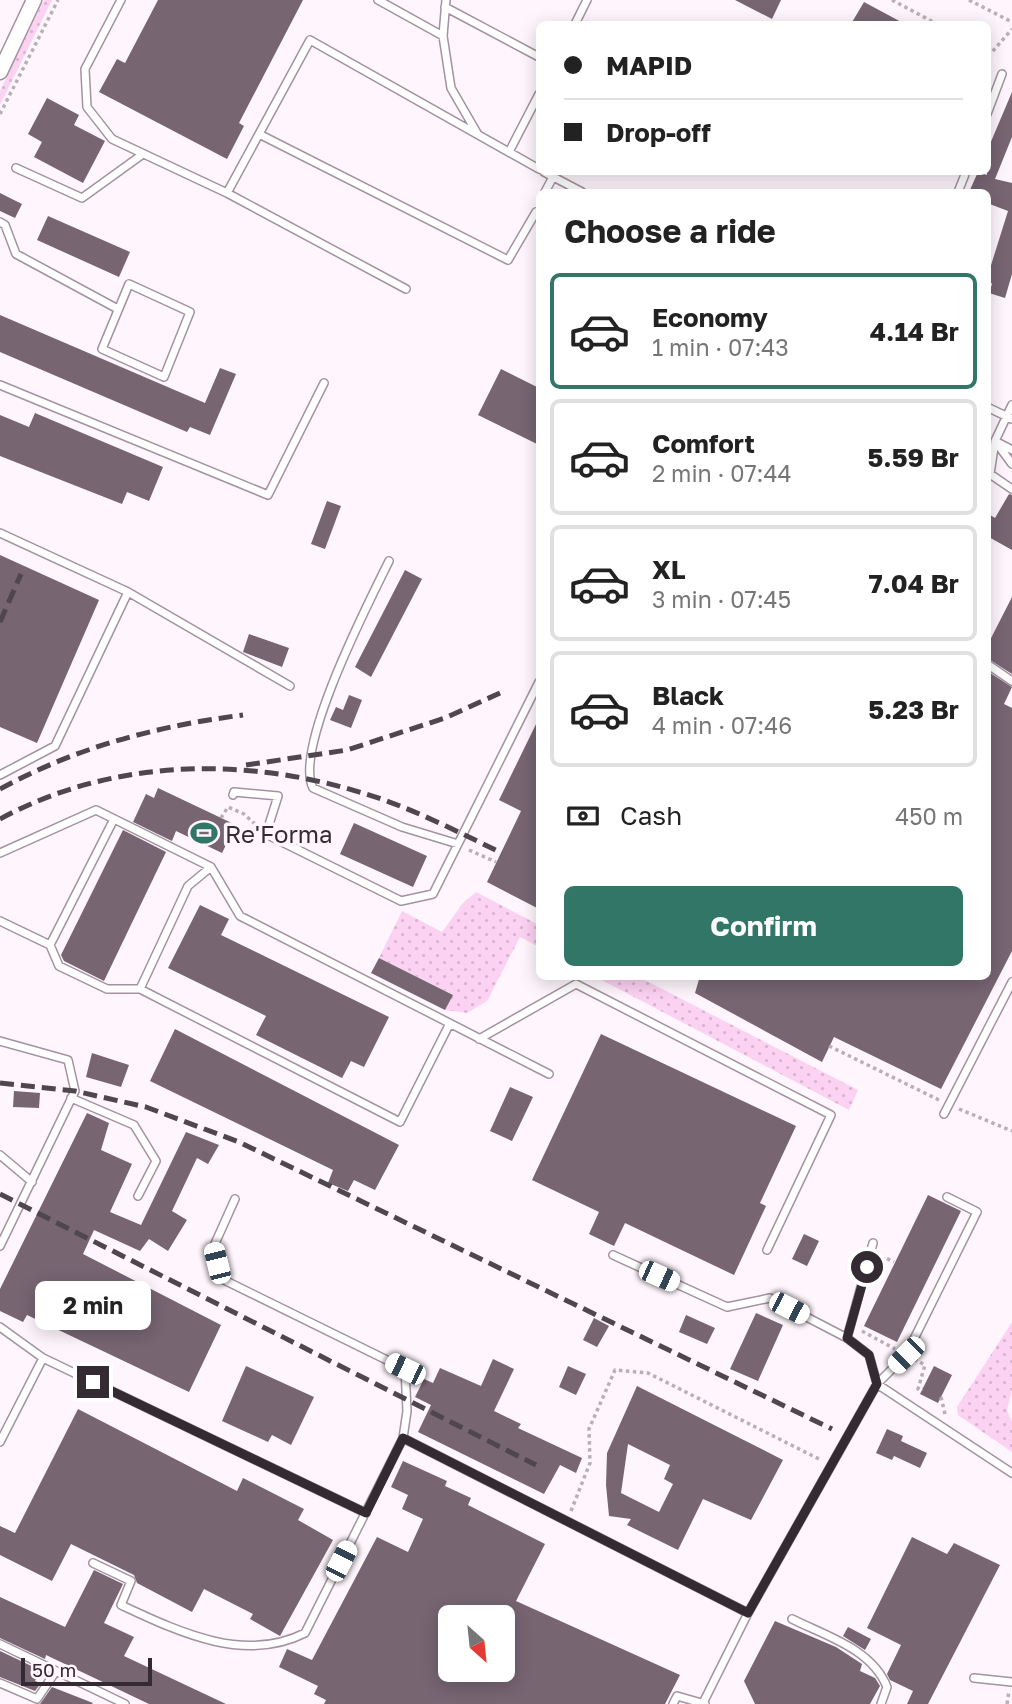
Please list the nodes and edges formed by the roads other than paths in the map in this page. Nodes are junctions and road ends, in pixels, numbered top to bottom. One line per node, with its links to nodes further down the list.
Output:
1 (34, 0): 9 (street)
2 (121, 0): 16 (lane)
3 (377, 0): 7 (lane)
4 (587, 0): 6 (lane)
5 (445, 4): 7 (lane); 8 (lane)
6 (576, 21)
7 (443, 36): 14 (lane)
8 (536, 55)
9 (0, 72)
10 (1002, 74): 12 (lane)
11 (536, 100): 15 (lane)
12 (991, 103)
13 (260, 134): 14 (lane); 23 (lane); 24 (lane)
14 (477, 134): 15 (lane)
15 (509, 152): 17 (lane)
16 (143, 154): 18 (lane); 23 (lane)
17 (536, 167)
18 (16, 168)
19 (549, 175): 20 (lane)
20 (553, 177): 21 (lane); 22 (lane)
21 (547, 189)
22 (576, 189)
23 (227, 193): 26 (lane)
24 (536, 216)
25 (0, 222): 27 (lane)
26 (405, 289)
27 (116, 308): 27 (lane)
28 (324, 383): 29 (lane)
29 (0, 385)
30 (1012, 405): 32 (lane)
31 (991, 409): 32 (lane)
32 (1008, 418): 33 (lane)
33 (995, 441): 34 (lane); 35 (lane); 36 (lane)
34 (1012, 450)
35 (1012, 464)
36 (991, 467)
37 (991, 475): 38 (lane)
38 (1012, 489)
39 (0, 533): 41 (lane)
40 (389, 561): 49 (lane)
41 (128, 592): 44 (lane); 46 (lane)
42 (991, 667): 43 (lane)
43 (1012, 681)
44 (290, 686)
45 (536, 688): 49 (lane)
46 (0, 775)
47 (233, 795): 49 (lane)
48 (114, 819): 50 (lane); 51 (lane); 53 (lane)
49 (458, 844)
50 (0, 853)
51 (211, 867): 55 (lane); 56 (lane)
52 (0, 921): 53 (lane)
53 (50, 944): 55 (lane)
54 (1012, 982): 61 (lane)
55 (139, 989): 56 (lane)
56 (449, 1025): 57 (lane)
57 (479, 1039): 59 (lane); 69 (lane)
58 (0, 1041): 60 (lane)
59 (549, 1074)
60 (71, 1098): 63 (lane); 64 (lane)
61 (944, 1114)
62 (0, 1155): 63 (lane)
63 (32, 1182): 68 (lane)
64 (138, 1196)
65 (947, 1197): 74 (lane)
66 (235, 1199): 75 (lane)
67 (873, 1243): 72 (lane)
68 (0, 1246)
69 (767, 1251)
70 (613, 1255): 72 (lane)
71 (0, 1327): 73 (lane)
72 (847, 1338): 74 (lane)
73 (43, 1358): 76 (lane); 78 (lane)
74 (877, 1384): 77 (lane); 80 (lane)
75 (403, 1438): 78 (lane); 80 (lane)
76 (0, 1442)
77 (1012, 1473)
78 (366, 1513): 79 (lane)
79 (93, 1563)
80 (748, 1613): 89 (lane)
81 (792, 1619): 90 (lane)
82 (0, 1644): 83 (lane)
83 (56, 1671): 86 (lane); 87 (lane)
84 (974, 1678): 85 (lane)
85 (1012, 1682)
86 (0, 1683)
87 (125, 1704)
88 (673, 1704): 89 (lane)
89 (704, 1704)
90 (881, 1704)

